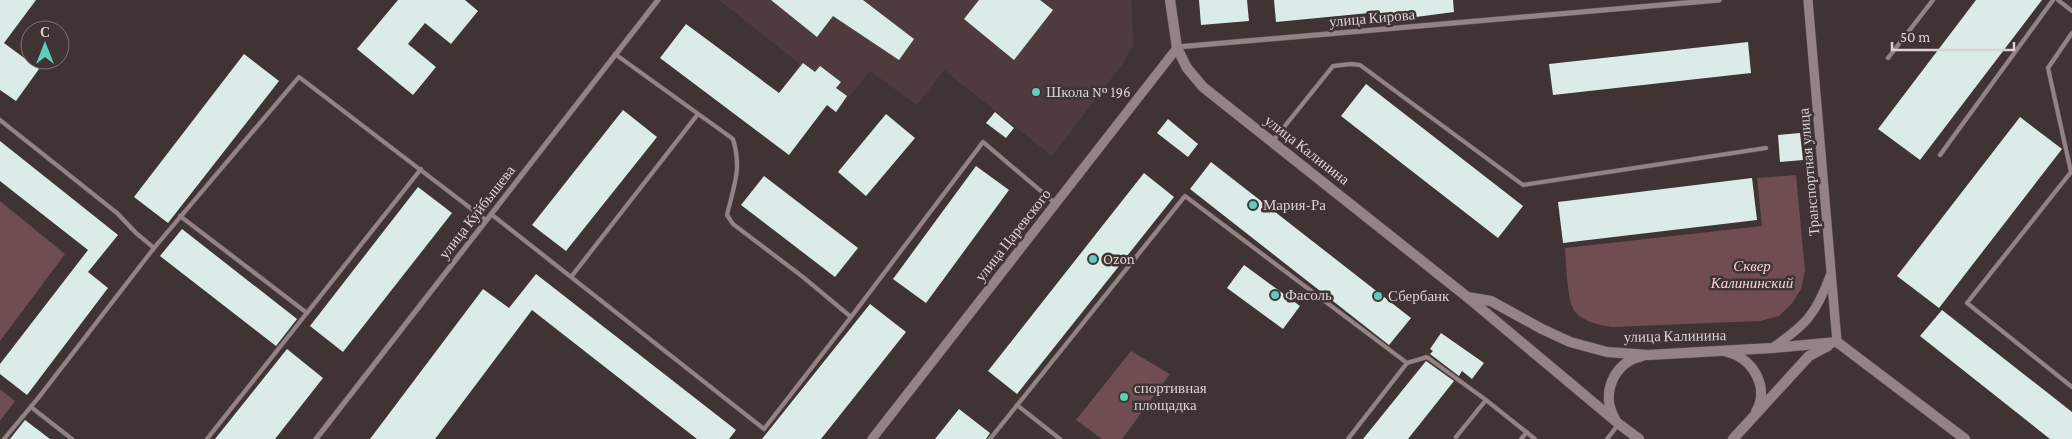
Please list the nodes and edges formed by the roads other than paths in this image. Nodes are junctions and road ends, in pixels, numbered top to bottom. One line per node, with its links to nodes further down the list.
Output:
1 (658, 0): 11 (street, улица Куйбышева)
2 (1170, 0): 10 (main road, улица Калинина)
3 (1720, 0): 10 (street, улица Кирова)
4 (1808, 0): 24 (street, Транспортная улица)
5 (1933, 0): 12 (lane)
6 (2053, 0): 17 (lane)
7 (2058, 0): 8 (lane)
8 (2072, 11)
9 (2072, 33): 34 (lane)
10 (1177, 48): 15 (main road, улица Калинина); 19 (street, улица Царевского)
11 (615, 54): 13 (lane); 20 (street, улица Куйбышева)
12 (1888, 58)
13 (698, 114): 25 (lane); 28 (lane)
14 (0, 120): 23 (lane)
15 (1272, 142): 16 (lane); 26 (main road, улица Калинина)
16 (1766, 148)
17 (1940, 155)
18 (421, 169): 21 (lane); 22 (lane); 27 (lane)
19 (1055, 203): 28 (lane); 46 (street, улица Царевского)
20 (491, 214): 22 (street, улица Куйбышева); 25 (lane)
21 (180, 216): 23 (lane); 27 (lane)
22 (486, 220): 45 (street, улица Куйбышева)
23 (154, 248): 37 (lane)
24 (1831, 273): 29 (street, Транспортная улица); 30 (street)
25 (571, 277): 28 (lane)
26 (1466, 296): 32 (main road, улица Калинина); 39 (main road, улица Калинина)
27 (307, 313): 44 (lane)
28 (851, 317)
29 (1837, 342): 30 (main road, улица Калинина); 38 (main road); 55 (main road)
30 (1772, 348): 31 (main road, улица Калинина)
31 (1716, 351): 32 (main road, улица Калинина); 38 (main road)
32 (1648, 355): 39 (main road)
33 (1407, 362): 35 (lane); 36 (lane); 49 (lane)
34 (2072, 387)
35 (1486, 400): 40 (lane); 41 (lane)
36 (1016, 406): 47 (lane); 48 (lane)
37 (31, 407): 42 (lane); 43 (lane)
38 (1750, 422): 54 (main road)
39 (1619, 424): 52 (lane); 53 (main road, улица Калинина)
40 (1527, 432): 50 (lane); 51 (lane)
41 (1456, 437)
42 (4, 439)
43 (72, 439)
44 (207, 439)
45 (316, 439)
46 (872, 439)
47 (990, 439)
48 (1060, 439)
49 (1348, 439)
50 (1521, 439)
51 (1535, 439)
52 (1607, 439)
53 (1639, 439)
54 (1733, 439)
55 (1965, 439)

